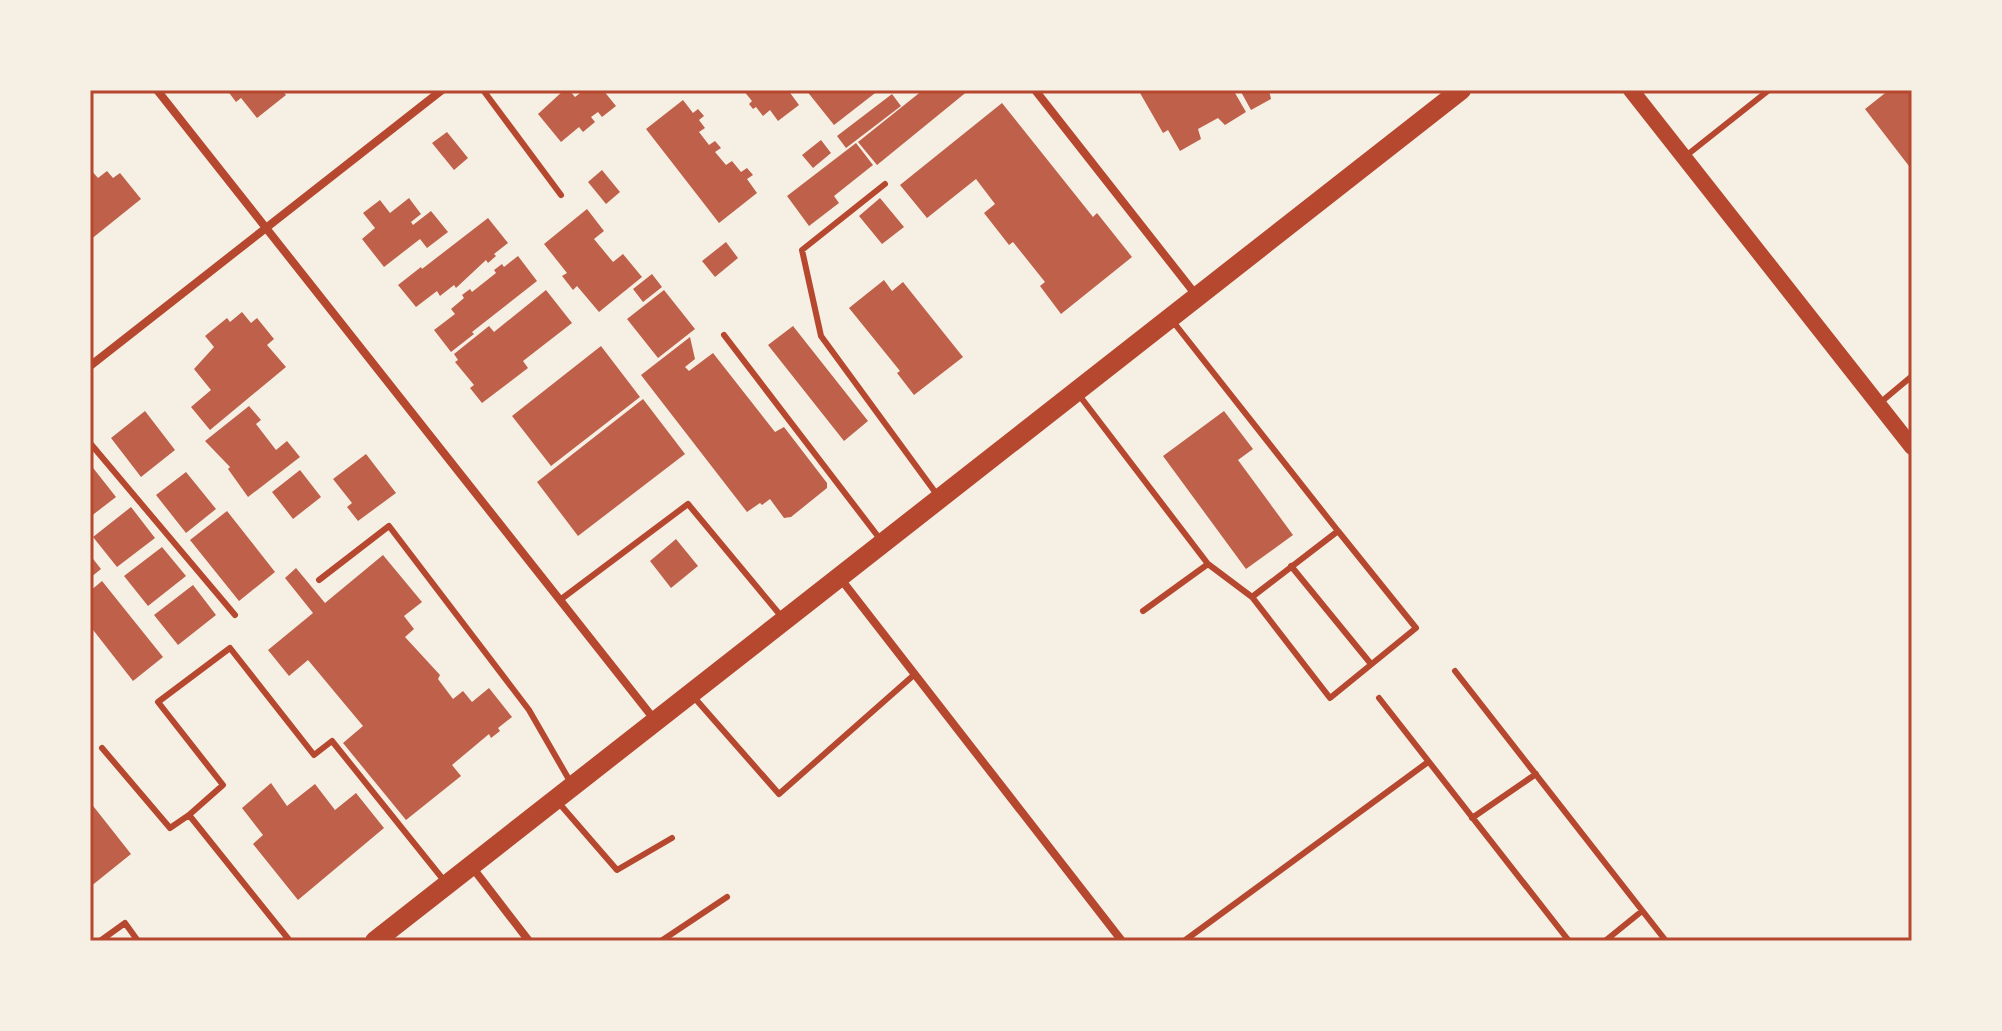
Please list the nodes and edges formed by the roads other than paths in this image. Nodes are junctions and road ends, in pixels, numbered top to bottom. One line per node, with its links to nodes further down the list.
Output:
1 (157, 90): 11 (street)
2 (483, 90): 10 (lane)
3 (1035, 90): 12 (street)
4 (1461, 90): 12 (main road)
5 (1631, 90): 8 (main road)
6 (1769, 90): 8 (lane)
7 (438, 91): 11 (street)
8 (1684, 157): 18 (main road)
9 (885, 184): 21 (lane)
10 (561, 195)
11 (266, 227): 15 (street); 29 (street)
12 (1196, 295): 13 (main road)
13 (1169, 316): 17 (main road); 22 (lane)
14 (724, 335): 23 (lane)
15 (90, 366)
16 (1912, 376): 18 (lane)
17 (1075, 390): 21 (main road); 24 (lane)
18 (1879, 405): 20 (main road)
19 (90, 443): 31 (lane)
20 (1912, 447)
21 (939, 497): 23 (main road)
22 (1338, 531): 25 (lane); 33 (lane)
23 (882, 541): 26 (main road)
24 (1208, 564): 28 (lane); 30 (lane)
25 (1291, 566): 28 (lane); 33 (lane)
26 (838, 576): 32 (main road); 35 (street)
27 (319, 580): 42 (lane)
28 (1252, 597): 33 (lane)
29 (560, 600): 32 (lane); 38 (street)
30 (1143, 611)
31 (235, 615)
32 (784, 619): 36 (main road)
33 (1371, 664)
34 (1455, 671): 41 (lane)
35 (915, 674): 36 (lane); 57 (street)
36 (690, 692): 38 (main road)
37 (1379, 698): 40 (lane)
38 (655, 720): 42 (main road)
39 (102, 748): 44 (lane)
40 (1428, 762): 45 (lane); 58 (lane)
41 (1536, 774): 45 (lane); 50 (lane)
42 (573, 786): 43 (main road)
43 (556, 800): 46 (lane); 47 (main road)
44 (189, 815): 48 (lane); 53 (lane)
45 (1472, 818): 59 (lane)
46 (672, 838)
47 (472, 867): 48 (main road); 55 (street)
48 (448, 885): 54 (main road)
49 (727, 897): 56 (lane)
50 (1642, 911): 60 (lane); 61 (lane)
51 (100, 941): 52 (lane)
52 (138, 941)
53 (290, 941)
54 (375, 941)
55 (529, 941)
56 (661, 941)
57 (1122, 941)
58 (1184, 941)
59 (1569, 941)
60 (1605, 941)
61 (1666, 941)

